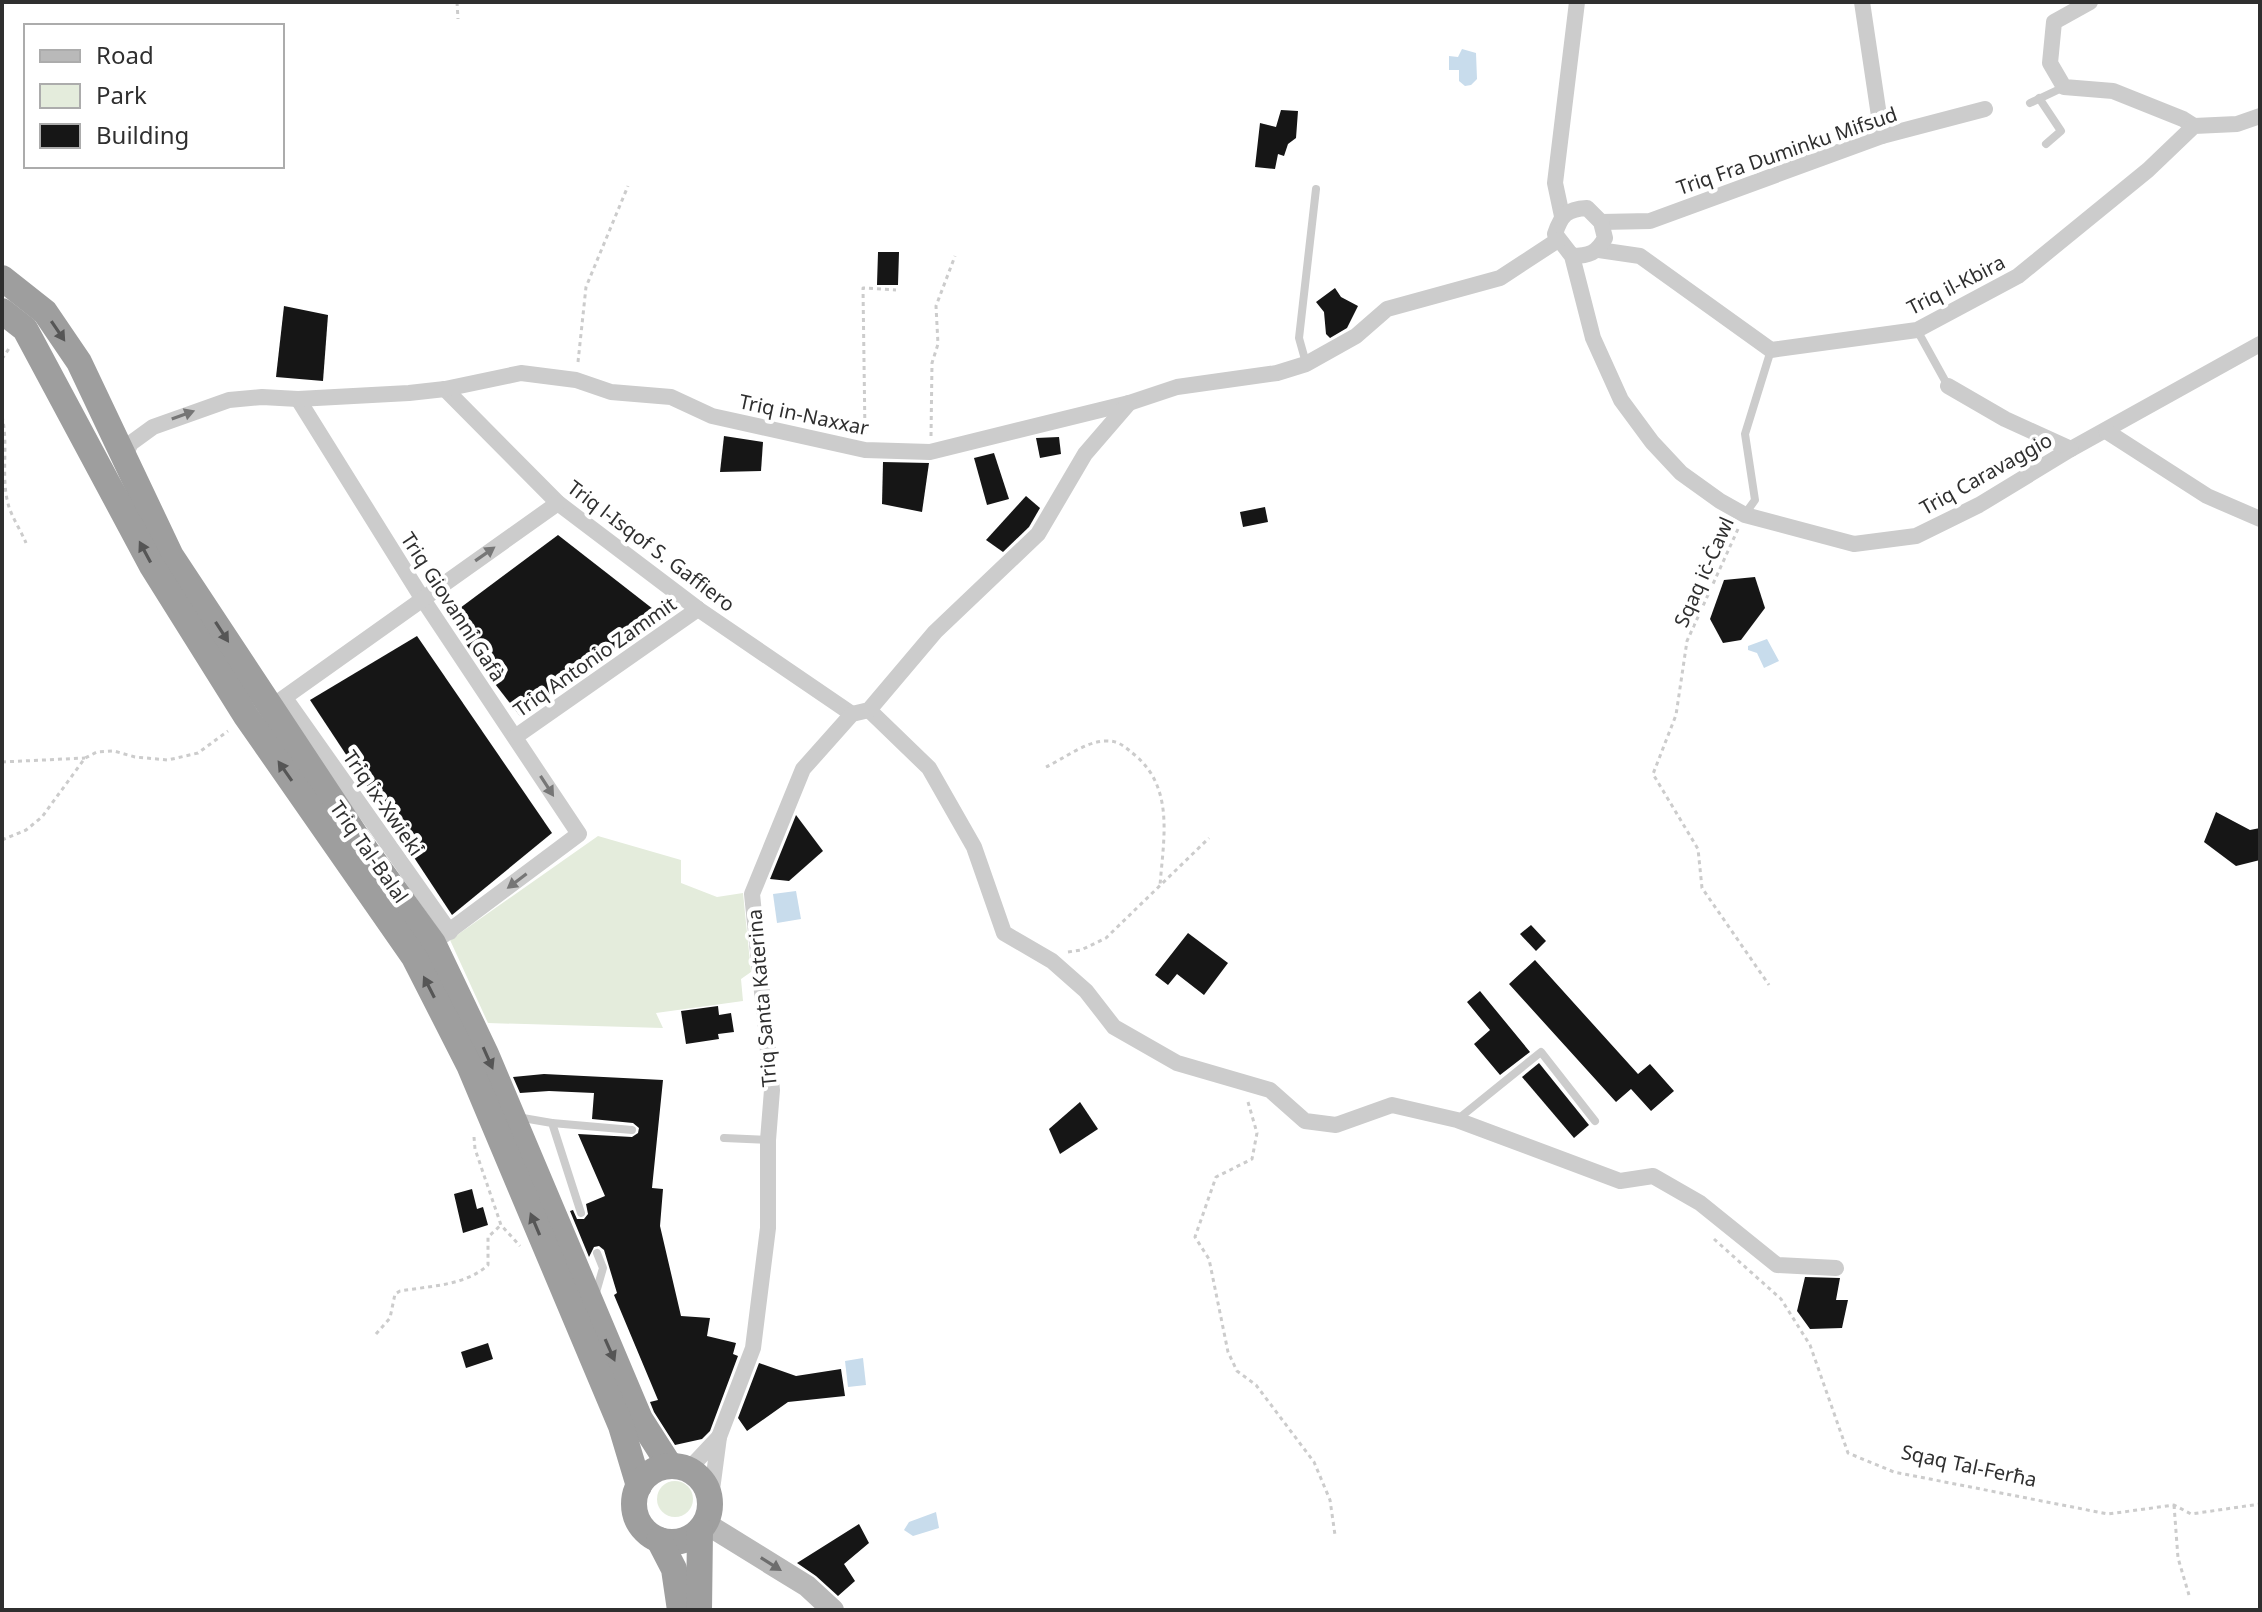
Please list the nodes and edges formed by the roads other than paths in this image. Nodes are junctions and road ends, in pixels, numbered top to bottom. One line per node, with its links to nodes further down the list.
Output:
1 (1577, 2): 13 (street)
2 (1862, 2): 10 (street)
3 (2090, 2): 4 (street)
4 (2064, 87): 5 (lane); 9 (street)
5 (2039, 98): 6 (lane); 11 (lane)
6 (2030, 103)
7 (1985, 109): 10 (street, Triq Fra Duminku Mifsud)
8 (2260, 116): 9 (street)
9 (2194, 126): 20 (street, Triq il-Kbira)
10 (1882, 136): 14 (street, Triq Fra Duminku Mifsud)
11 (2046, 144)
12 (1316, 189): 23 (lane)
13 (1562, 216): 14 (street); 15 (street)
14 (1601, 222): 16 (street)
15 (1558, 240): 17 (street); 23 (street, Triq in-Naxxar)
16 (1599, 250): 17 (street); 22 (street)
17 (1572, 256): 32 (street, Triq Caravaggio)
18 (2, 278): 30 (highway, Triq Tal-Balal, one-way to 30)
19 (2, 311): 36 (highway, Triq Tal-Balal, one-way to 19)
20 (1917, 330): 22 (street, Triq il-Kbira); 24 (lane)
21 (2260, 344): 28 (street, Triq Caravaggio)
22 (1771, 350): 32 (lane)
23 (1306, 364): 27 (street, Triq in-Naxxar)
24 (1948, 386): 29 (street)
25 (445, 389): 26 (street, Triq in-Naxxar); 27 (street, Triq in-Naxxar); 31 (street, Triq l-Isqof S. Gaffiero)
26 (298, 399): 30 (street, Triq in-Naxxar, one-way to 26); 34 (street, Triq Giovanni Gafà)
27 (1129, 403): 37 (street, Triq Santa Katerina)
28 (2106, 431): 29 (street, Triq Caravaggio); 33 (street)
29 (2071, 449): 32 (street, Triq Caravaggio)
30 (123, 459): 36 (highway, Triq Tal-Balal, one-way to 36)
31 (558, 503): 34 (street, one-way to 31); 35 (street, Triq l-Isqof S. Gaffiero)
32 (1745, 515)
33 (2260, 519)
34 (422, 598): 36 (street); 38 (street, Triq Giovanni Gafà)
35 (698, 609): 37 (street, Triq l-Isqof S. Gaffiero); 38 (street, Triq Antonio Zammit)
36 (267, 707): 39 (highway, Triq Tal-Balal); 53 (highway, Triq Tal-Balal, one-way to 36)
37 (861, 712): 41 (street); 46 (street, Triq Santa Katerina)
38 (515, 737): 39 (street, Triq Giovanni Gafà, one-way to 39)
39 (441, 938): 40 (highway, Triq Tal-Balal, one-way to 40)
40 (513, 1117): 43 (lane); 50 (highway, Triq Tal-Balal)
41 (1457, 1120): 42 (lane); 49 (street)
42 (1595, 1121)
43 (552, 1123): 44 (lane); 47 (lane)
44 (632, 1130)
45 (724, 1138): 46 (lane)
46 (768, 1140): 51 (street, Triq Santa Katerina)
47 (581, 1213)
48 (597, 1253): 50 (lane)
49 (1836, 1268)
50 (592, 1308): 52 (highway, Triq Tal-Balal, one-way to 52)
51 (719, 1437): 52 (street, Triq Santa Katerina); 54 (street, Triq Santa Katerina)
52 (679, 1468): 53 (highway); 54 (highway, Triq Tal-Balal)
53 (639, 1486): 55 (highway, Triq Tal-Balal)
54 (705, 1519): 55 (highway); 57 (highway); 58 (main road, one-way to 58)
55 (659, 1540): 56 (highway, Triq Tal-Balal)
56 (680, 1610)
57 (699, 1610)
58 (833, 1610)

